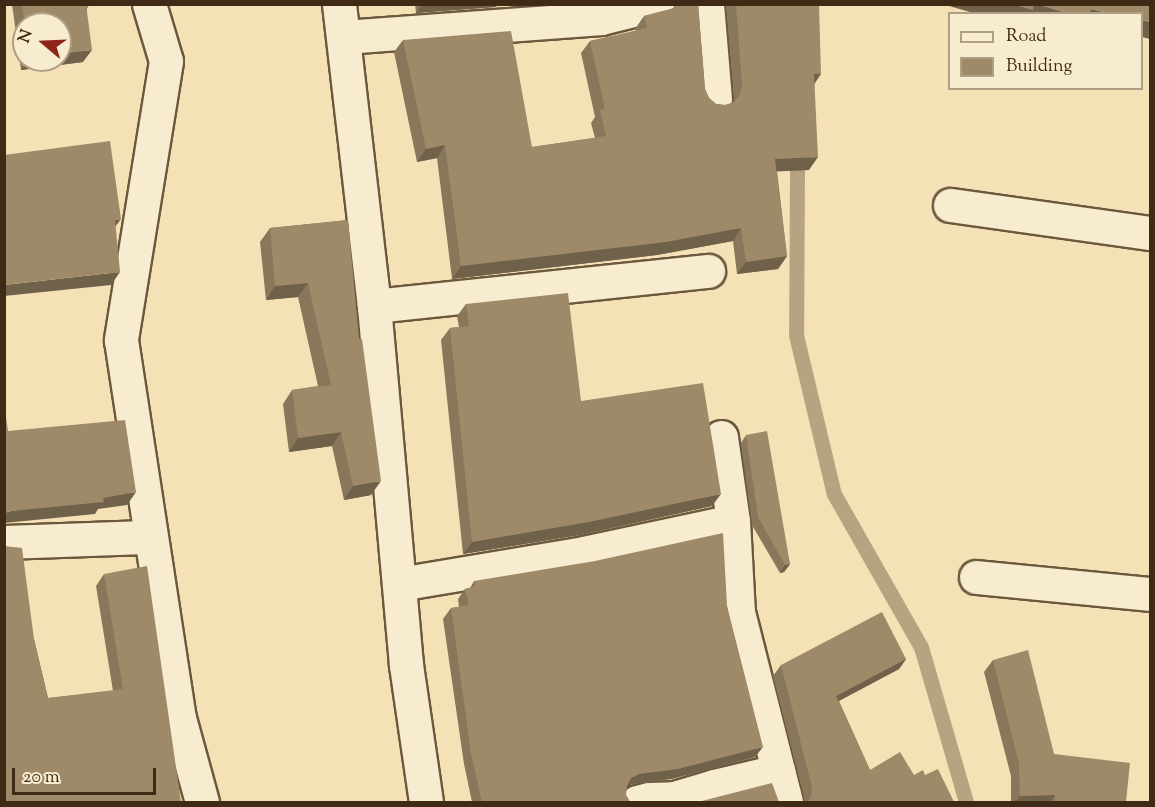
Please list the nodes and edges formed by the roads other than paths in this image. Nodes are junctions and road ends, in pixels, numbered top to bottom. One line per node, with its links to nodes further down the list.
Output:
1 (149, 4): 13 (street)
2 (339, 4): 5 (street)
3 (657, 4): 5 (street)
4 (707, 4): 6 (street)
5 (344, 37): 10 (street)
6 (715, 99)
7 (950, 205): 8 (street)
8 (1150, 233)
9 (708, 271): 10 (street)
10 (374, 306): 16 (street)
11 (721, 437): 12 (street)
12 (733, 521): 16 (street); 18 (street)
13 (150, 537): 14 (street); 19 (street)
14 (4, 542)
15 (976, 577): 17 (street)
16 (399, 584): 20 (street)
17 (1150, 594)
18 (778, 771): 21 (street); 22 (street)
19 (202, 802)
20 (426, 802)
21 (637, 802)
22 (786, 802)

